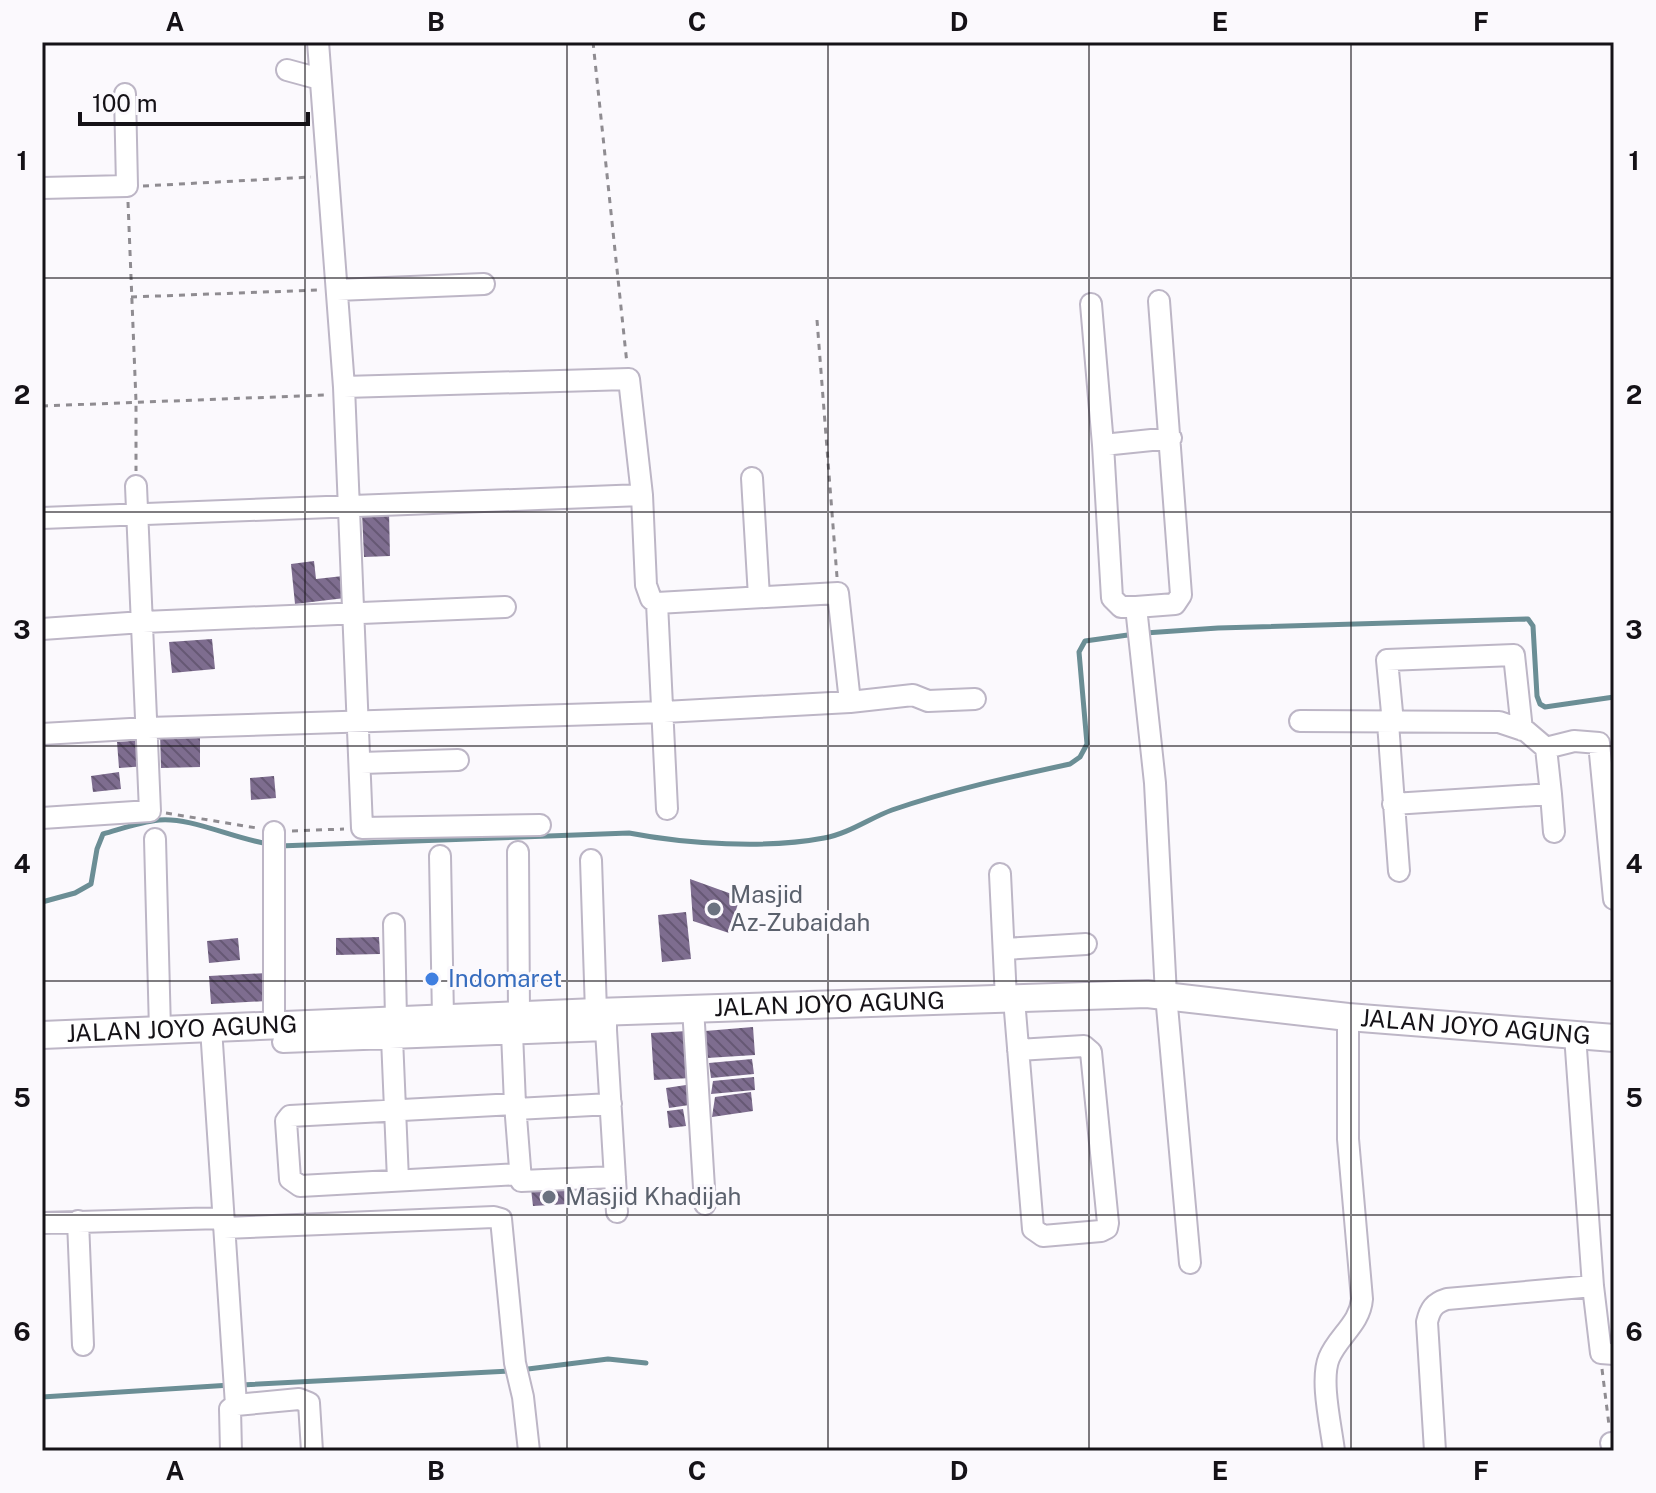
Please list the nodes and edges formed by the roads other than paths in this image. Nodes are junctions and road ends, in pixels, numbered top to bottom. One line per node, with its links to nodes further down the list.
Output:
1 (318, 42): 3 (street)
2 (287, 70): 3 (street)
3 (320, 79): 7 (street)
4 (125, 94): 5 (street)
5 (42, 188)
6 (484, 284): 7 (street)
7 (337, 290): 10 (street)
8 (1159, 301): 11 (street)
9 (1091, 304): 12 (street)
10 (344, 391): 15 (street); 16 (street)
11 (1171, 438): 12 (street); 24 (street)
12 (1103, 445): 24 (street)
13 (752, 478): 19 (street)
14 (136, 486): 17 (street)
15 (642, 495): 16 (street); 20 (street)
16 (349, 508): 17 (street); 22 (street)
17 (138, 516): 18 (street); 23 (street)
18 (42, 518)
19 (759, 597): 20 (street); 27 (street)
20 (657, 603): 28 (street)
21 (505, 607): 22 (street)
22 (354, 614): 23 (street); 30 (street)
23 (143, 622): 25 (street); 32 (street)
24 (1138, 625): 55 (street)
25 (42, 629)
26 (975, 699): 27 (street)
27 (850, 702): 28 (street)
28 (664, 712): 30 (street); 40 (street)
29 (1300, 721): 31 (street)
30 (360, 722): 32 (street); 37 (street)
31 (1391, 723): 33 (street); 33 (street); 39 (street)
32 (148, 728): 34 (street); 41 (street)
33 (1522, 730): 35 (street)
34 (42, 734)
35 (1546, 748): 38 (street); 51 (street)
36 (458, 760): 37 (street)
37 (361, 763): 42 (street)
38 (1551, 794): 39 (street); 43 (street)
39 (1393, 804): 49 (street)
40 (667, 809)
41 (42, 818)
42 (540, 825)
43 (1554, 832)
44 (155, 839): 64 (street)
45 (274, 840): 65 (street)
46 (518, 852): 61 (street)
47 (440, 856): 58 (street)
48 (591, 860): 60 (street)
49 (1399, 871)
50 (1000, 874): 54 (street)
51 (1614, 899)
52 (394, 924): 63 (street)
53 (1086, 944): 54 (street)
54 (1004, 949): 56 (street)
55 (1166, 995): 56 (main road, JALAN JOYO AGUNG); 59 (main road, JALAN JOYO AGUNG); 81 (street)
56 (1010, 999): 57 (main road, JALAN JOYO AGUNG); 69 (street)
57 (693, 1008): 60 (main road, JALAN JOYO AGUNG); 76 (street)
58 (443, 1017): 61 (main road, JALAN JOYO AGUNG); 63 (main road, JALAN JOYO AGUNG)
59 (1348, 1017): 67 (main road, JALAN JOYO AGUNG); 89 (street)
60 (603, 1018): 61 (main road, JALAN JOYO AGUNG); 70 (street)
61 (516, 1024): 63 (street); 71 (street)
62 (211, 1028): 64 (main road, JALAN JOYO AGUNG); 65 (main road, JALAN JOYO AGUNG); 80 (street)
63 (394, 1029): 65 (main road, JALAN JOYO AGUNG); 72 (street)
64 (160, 1030): 66 (main road, JALAN JOYO AGUNG)
65 (279, 1033)
66 (42, 1035)
67 (1575, 1035): 68 (main road, JALAN JOYO AGUNG); 82 (street)
68 (1614, 1038)
69 (1018, 1050): 69 (street)
70 (611, 1104): 71 (street); 74 (street)
71 (516, 1107): 72 (street); 73 (street)
72 (394, 1112): 75 (street); 75 (street)
73 (520, 1174): 74 (street); 75 (street)
74 (615, 1177): 77 (street)
75 (398, 1180)
76 (705, 1204)
77 (617, 1212)
78 (78, 1221): 79 (street); 80 (street); 83 (street)
79 (42, 1223)
80 (224, 1223): 85 (street); 88 (street)
81 (1190, 1263)
82 (1593, 1286): 84 (street); 90 (street)
83 (83, 1345)
84 (1607, 1353)
85 (235, 1392): 86 (street); 87 (street)
86 (231, 1451)
87 (312, 1451)
88 (529, 1451)
89 (1334, 1451)
90 (1435, 1451)

